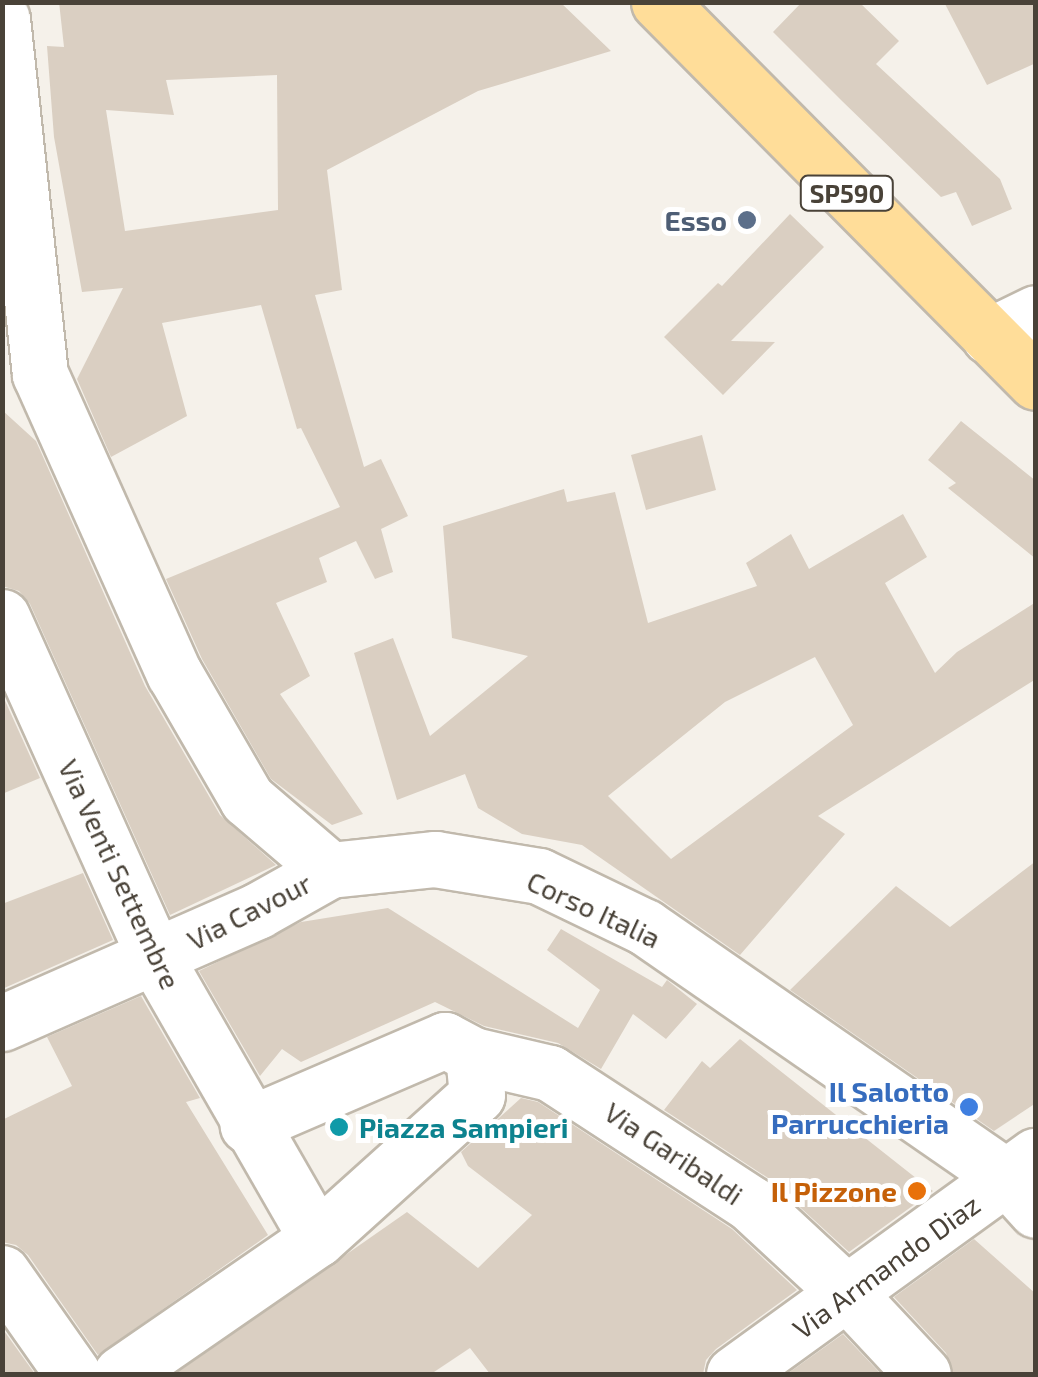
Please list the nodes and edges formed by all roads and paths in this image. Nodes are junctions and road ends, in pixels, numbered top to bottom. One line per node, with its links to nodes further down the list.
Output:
1 (659, 2): 3 (main road, SP590)
2 (2, 19): 4 (street)
3 (1012, 324): 5 (main road, SP590)
4 (21, 381): 7 (street)
5 (1036, 382)
6 (2, 617): 8 (street, Via Venti Settembre)
7 (330, 870): 8 (street, Via Cavour); 12 (street, Corso Italia)
8 (156, 957): 9 (street, Via Cavour); 11 (street, Via Venti Settembre)
9 (2, 1022)
10 (473, 1056): 11 (street); 13 (street); 15 (street, Via Garibaldi)
11 (248, 1125): 13 (street)
12 (1026, 1181): 15 (street, Via Armando Diaz)
13 (317, 1240): 17 (street)
14 (2, 1274): 16 (street)
15 (849, 1295): 18 (street, Via Armando Diaz); 19 (street, Via Garibaldi)
16 (73, 1374)
17 (121, 1374)
18 (734, 1374)
19 (923, 1374)

